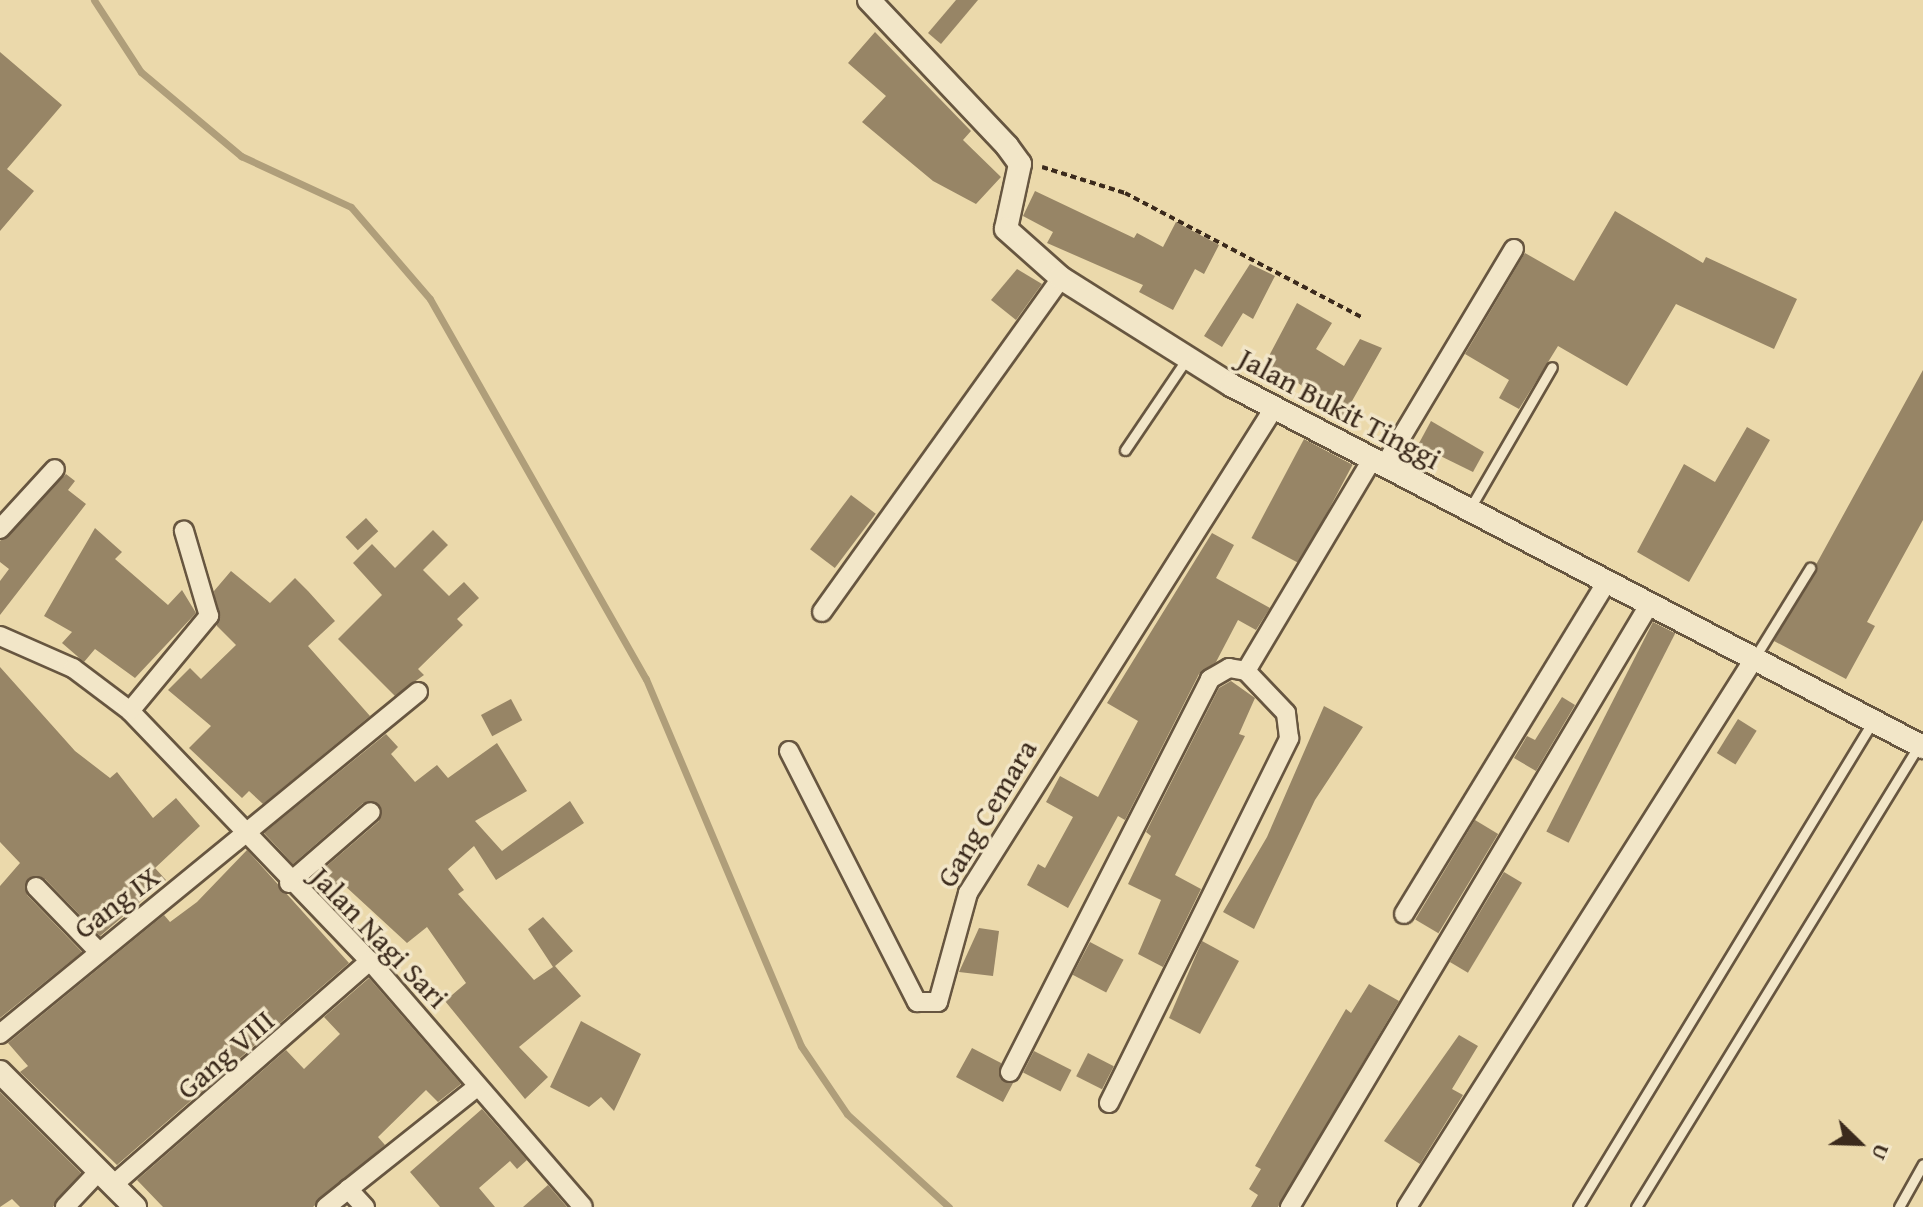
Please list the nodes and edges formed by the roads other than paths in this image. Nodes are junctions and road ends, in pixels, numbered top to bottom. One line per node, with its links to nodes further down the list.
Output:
1 (869, 0): 3 (street, Jalan Bukit Tinggi)
2 (1514, 249): 8 (street)
3 (1061, 278): 4 (street, Jalan Bukit Tinggi); 16 (street)
4 (1186, 360): 6 (street, Jalan Bukit Tinggi); 7 (lane)
5 (1552, 367): 10 (lane)
6 (1274, 408): 8 (street, Jalan Bukit Tinggi); 24 (street, Gang Cemara)
7 (1125, 450)
8 (1378, 463): 10 (street, Jalan Bukit Tinggi); 19 (street)
9 (55, 469): 11 (street)
10 (1469, 510): 14 (street, Jalan Bukit Tinggi)
11 (0, 529)
12 (184, 531): 21 (street)
13 (1810, 568): 18 (lane)
14 (1607, 582): 15 (street, Jalan Bukit Tinggi); 29 (street)
15 (1649, 605): 18 (street, Jalan Bukit Tinggi); 46 (street)
16 (822, 612)
17 (0, 636): 21 (street, Jalan Nagi Sari)
18 (1754, 659): 22 (street, Jalan Bukit Tinggi); 47 (street)
19 (1246, 671): 35 (street); 37 (street)
20 (418, 692): 26 (street, Gang IX)
21 (130, 711): 26 (street, Jalan Nagi Sari)
22 (1873, 721): 23 (street, Jalan Bukit Tinggi); 48 (lane)
23 (1921, 746): 49 (lane)
24 (789, 751)
25 (371, 812): 27 (street)
26 (243, 837): 27 (street, Jalan Nagi Sari); 30 (street, Gang IX)
27 (289, 883): 31 (street, Jalan Nagi Sari)
28 (36, 887): 30 (street)
29 (1404, 914)
30 (97, 950): 33 (street, Gang IX)
31 (370, 961): 36 (street, Jalan Nagi Sari); 39 (street, Gang VIII)
32 (70, 983): 33 (street, Gang IX)
33 (0, 1032)
34 (0, 1072): 39 (street)
35 (1010, 1072)
36 (478, 1086): 40 (street); 45 (street, Jalan Nagi Sari)
37 (1109, 1103)
38 (1923, 1164): 50 (lane)
39 (106, 1178): 41 (street, Gang VIII); 42 (street)
40 (348, 1189): 43 (street); 44 (street)
41 (65, 1207)
42 (135, 1207)
43 (326, 1207)
44 (365, 1207)
45 (583, 1207)
46 (1290, 1207)
47 (1407, 1207)
48 (1578, 1207)
49 (1636, 1207)
50 (1899, 1207)

